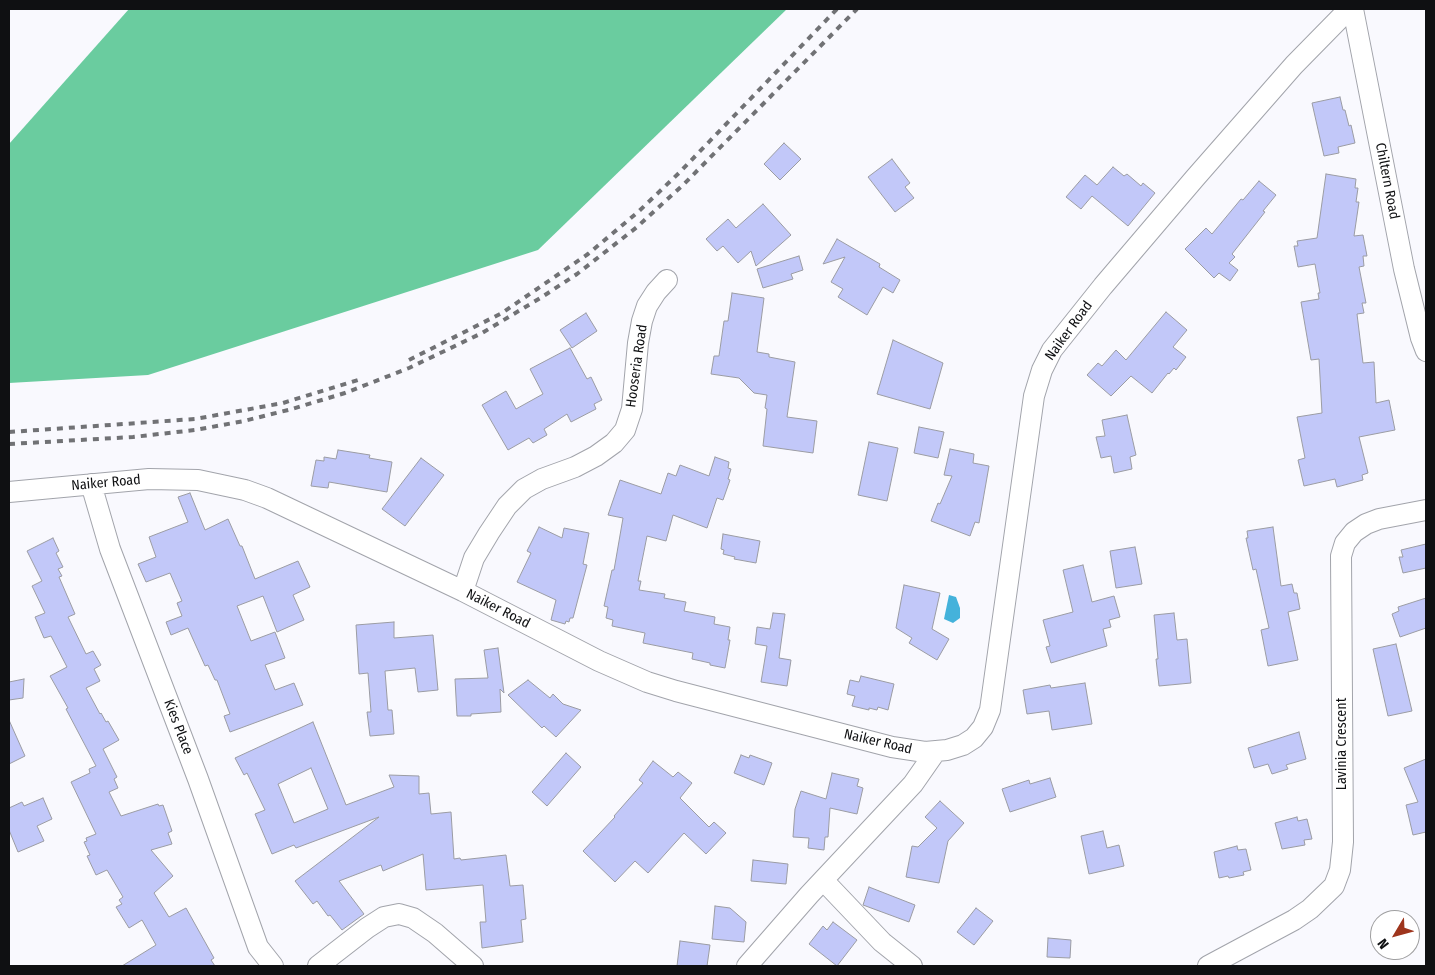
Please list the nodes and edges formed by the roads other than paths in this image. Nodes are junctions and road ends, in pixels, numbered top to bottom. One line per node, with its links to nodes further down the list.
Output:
1 (1351, 9): 3 (street, Chiltern Road); 8 (street, Naiker Road)
2 (667, 280): 7 (street, Hooseria Road)
3 (1426, 351)
4 (91, 484): 5 (street, Naiker Road); 7 (street, Naiker Road); 10 (street, Kies Place)
5 (9, 492)
6 (1426, 510): 15 (street, Lavinia Crescent)
7 (463, 591): 8 (street, Naiker Road)
8 (936, 751): 9 (street)
9 (823, 880): 13 (street); 14 (street)
10 (273, 966)
11 (318, 966): 12 (street)
12 (473, 966)
13 (747, 966)
14 (912, 966)
15 (1208, 966)

